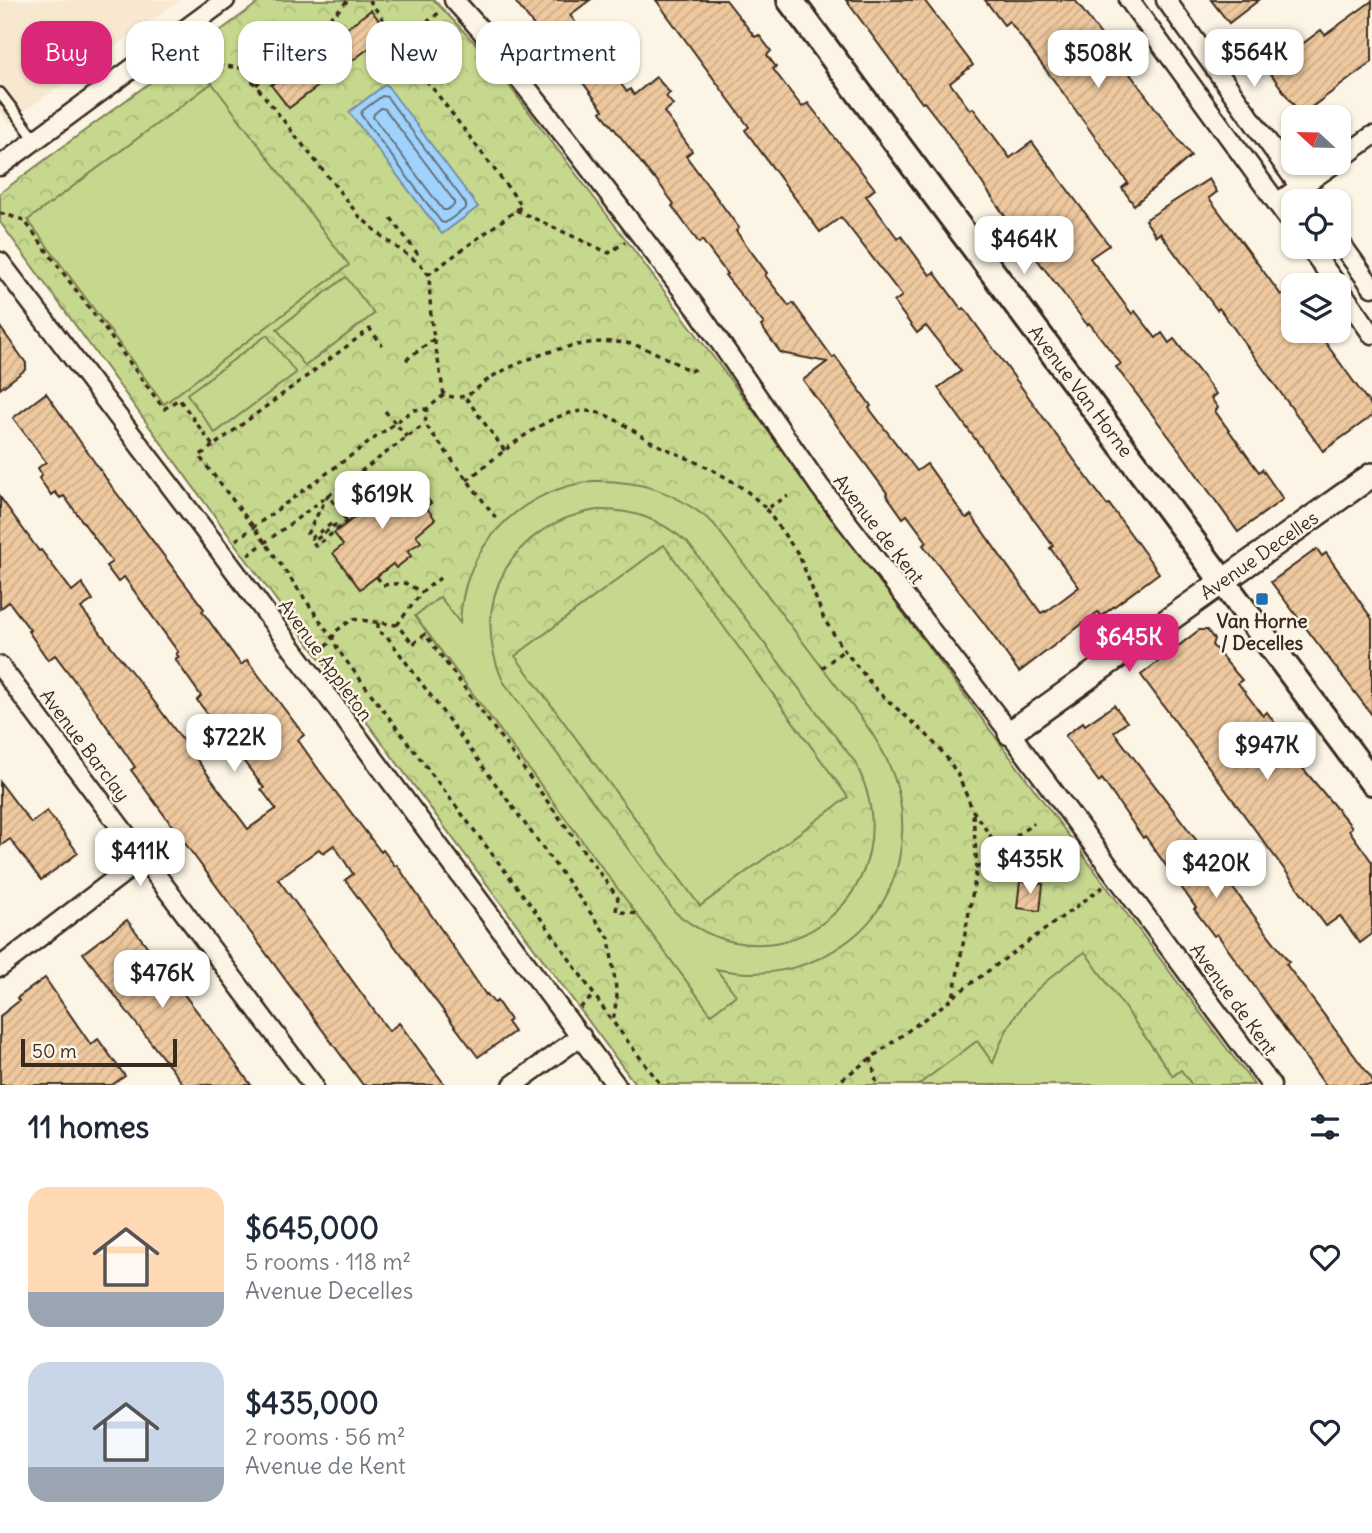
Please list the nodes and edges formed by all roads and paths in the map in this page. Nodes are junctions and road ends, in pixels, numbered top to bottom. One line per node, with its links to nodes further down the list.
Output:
1 (225, 0): 15 (street)
2 (348, 0): 8 (path)
3 (369, 0): 9 (path)
4 (790, 0): 60 (main road, Avenue Van Horne)
5 (1129, 0): 22 (street)
6 (1166, 0): 19 (street)
7 (449, 5): 10 (path); 69 (street, Avenue de Kent)
8 (324, 21)
9 (384, 21)
10 (428, 21)
11 (430, 84): 24 (path)
12 (256, 85): 29 (path)
13 (0, 93): 15 (lane)
14 (1372, 136): 16 (street)
15 (35, 139): 17 (street)
16 (1351, 151)
17 (0, 166)
18 (1323, 175): 20 (street)
19 (1301, 189)
20 (1310, 189)
21 (1281, 202): 22 (street)
22 (1277, 203): 23 (street)
23 (1281, 208)
24 (516, 210): 27 (path); 31 (path)
25 (0, 212): 46 (path)
26 (391, 218): 29 (path)
27 (627, 241)
28 (1351, 258): 32 (street)
29 (415, 259): 31 (path)
30 (0, 262): 83 (street, Avenue Appleton)
31 (429, 275): 35 (path)
32 (1372, 287)
33 (1351, 305): 34 (street)
34 (1372, 334)
35 (434, 339): 37 (path); 39 (path)
36 (382, 345): 46 (path)
37 (406, 360)
38 (695, 369): 40 (path)
39 (444, 395): 40 (path); 41 (path)
40 (466, 397): 47 (path)
41 (427, 409): 43 (path); 44 (path)
42 (386, 411): 43 (path)
43 (395, 423): 45 (path); 54 (path)
44 (425, 424): 45 (path); 49 (path)
45 (407, 437): 50 (path)
46 (213, 446): 54 (path)
47 (505, 451): 49 (path); 52 (path)
48 (1372, 475): 60 (street, Avenue Decelles)
49 (467, 480): 53 (path)
50 (328, 495): 50 (path); 56 (path)
51 (788, 496): 52 (path)
52 (766, 509): 65 (path)
53 (496, 518)
54 (254, 527): 55 (path); 56 (path)
55 (236, 540)
56 (265, 542): 57 (path); 64 (path)
57 (248, 555)
58 (376, 577): 61 (path)
59 (440, 578): 61 (path)
60 (1222, 580): 69 (street, Avenue Decelles); 70 (main road, Avenue Van Horne)
61 (422, 592): 63 (path)
62 (379, 623): 63 (path); 64 (path); 82 (path)
63 (397, 625): 77 (path)
64 (333, 639): 66 (path); 79 (path)
65 (844, 650): 68 (path); 71 (path)
66 (316, 653)
67 (0, 666): 74 (street, Avenue Barclay)
68 (822, 667)
69 (1010, 733): 76 (street, Avenue de Kent)
70 (1372, 782)
71 (973, 811): 73 (path); 75 (path)
72 (1034, 823): 73 (path)
73 (999, 848): 75 (path)
74 (143, 858): 78 (street); 85 (street, Avenue Barclay)
75 (977, 869): 80 (path)
76 (1117, 877): 80 (path); 91 (street, Avenue de Kent)
77 (637, 914)
78 (0, 967)
79 (594, 995): 81 (path); 82 (path)
80 (953, 998): 84 (path)
81 (580, 1009)
82 (613, 1022): 88 (path)
83 (580, 1036): 86 (street); 87 (street, Avenue Appleton)
84 (871, 1058): 89 (path); 90 (path)
85 (313, 1085)
86 (513, 1085)
87 (616, 1085)
88 (661, 1085)
89 (834, 1085)
90 (877, 1085)
91 (1271, 1085)

